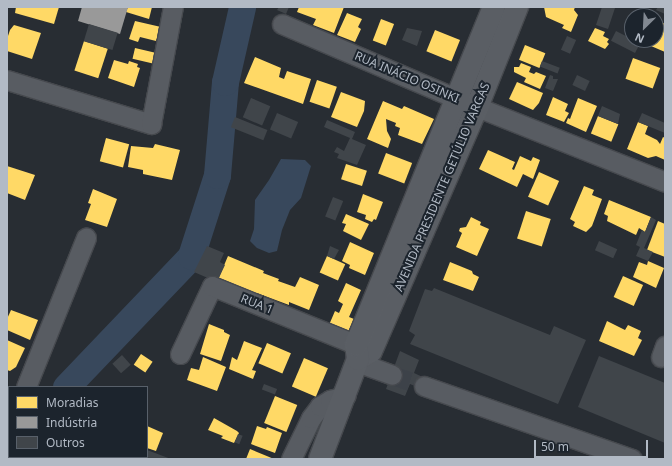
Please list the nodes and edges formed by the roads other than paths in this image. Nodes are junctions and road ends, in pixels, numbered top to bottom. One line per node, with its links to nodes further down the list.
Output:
1 (173, 7): 5 (street)
2 (494, 7): 6 (main road, AVENIDA PRESIDENTE GETÚLIO VARGAS)
3 (517, 7): 7 (main road, AVENIDA PRESIDENTE GETÚLIO VARGAS)
4 (282, 24): 6 (street, RUA INÁCIO OSINKI)
5 (7, 80)
6 (457, 97): 7 (street, RUA INÁCIO OSINKI); 11 (main road, AVENIDA PRESIDENTE GETÚLIO VARGAS)
7 (477, 107): 8 (street, RUA INÁCIO OSINKI); 11 (main road, AVENIDA PRESIDENTE GETÚLIO VARGAS)
8 (665, 182)
9 (86, 238): 13 (street)
10 (180, 354): 11 (street, RUA 1)
11 (361, 354): 12 (street); 15 (main road, AVENIDA PRESIDENTE GETÚLIO VARGAS)
12 (392, 375)
13 (26, 386)
14 (424, 386): 18 (street)
15 (345, 396): 16 (street); 17 (main road, AVENIDA PRESIDENTE GETÚLIO VARGAS)
16 (291, 459)
17 (320, 459)
18 (632, 459)

